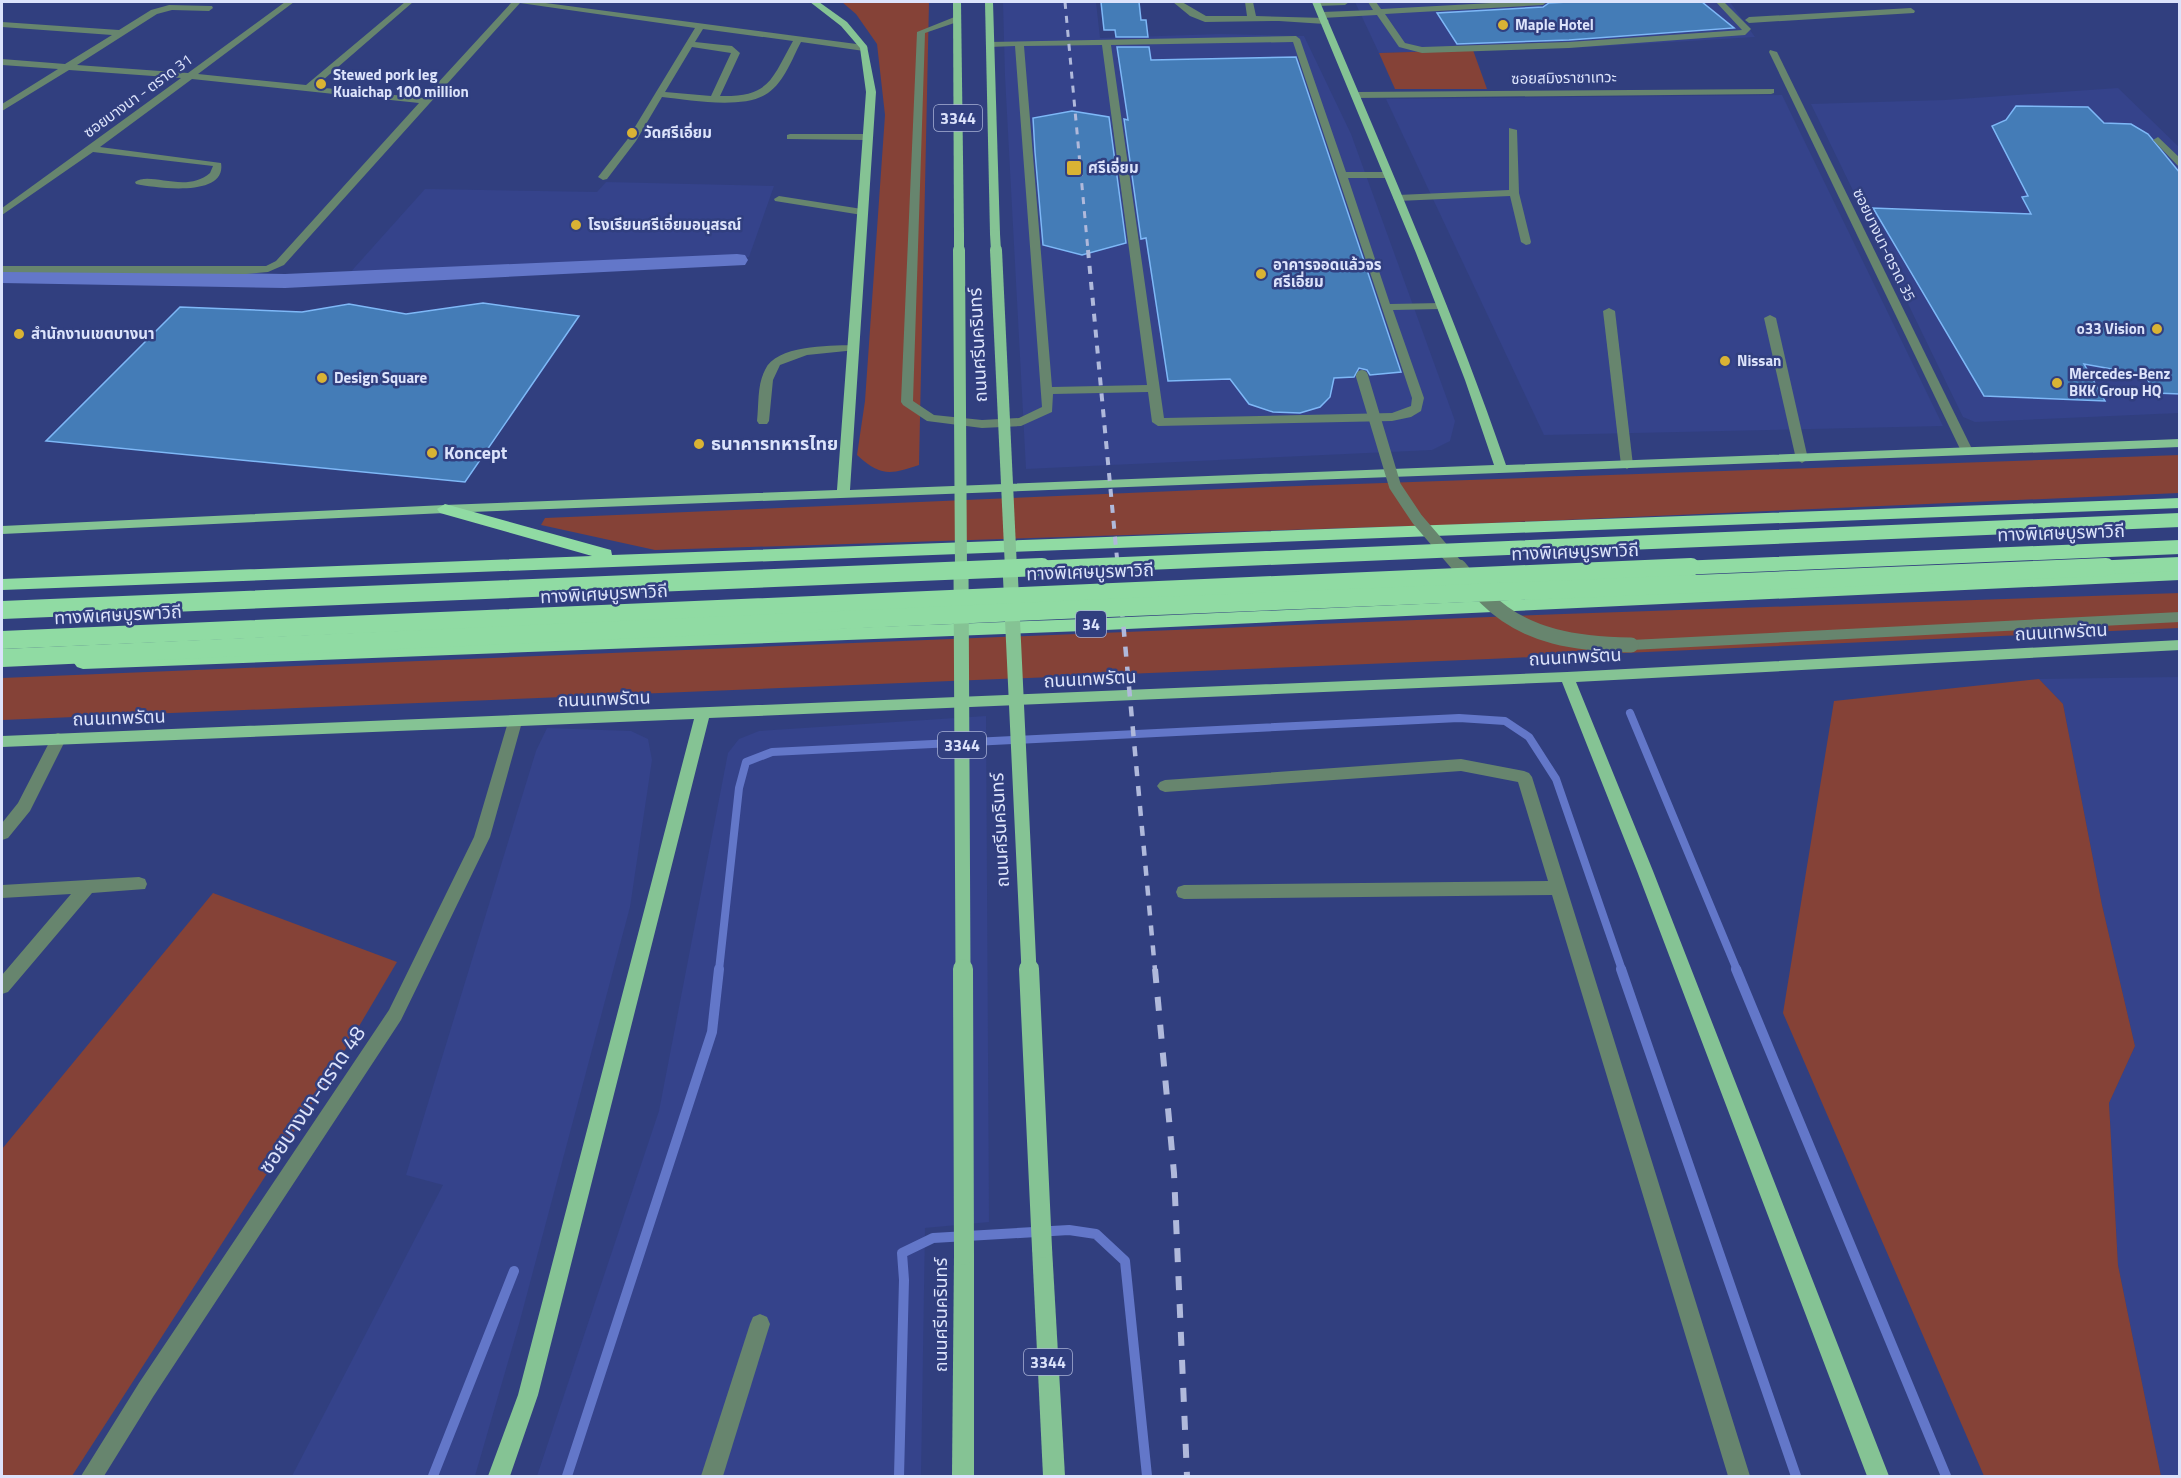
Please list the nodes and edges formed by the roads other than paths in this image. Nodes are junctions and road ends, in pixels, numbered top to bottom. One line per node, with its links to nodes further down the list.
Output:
1 (290, 2): 36 (street, ซอยบางนา - ตราด 31)
2 (409, 2): 37 (street)
3 (516, 2): 42 (street)
4 (523, 2): 25 (street)
5 (814, 2): 32 (main road)
6 (957, 2): 22 (main road, ถนนศรีนครินทร์ / 3344)
7 (989, 2): 30 (main road, ถนนศรีนครินทร์ / 3344)
8 (1177, 2): 20 (street)
9 (1249, 2): 20 (street)
10 (1317, 2): 11 (street); 21 (main road)
11 (1345, 2)
12 (1372, 2): 18 (street)
13 (1543, 2): 18 (street)
14 (1720, 2): 18 (street)
15 (1877, 2): 19 (street)
16 (209, 8): 26 (street)
17 (1911, 11): 19 (street)
18 (1379, 12): 21 (street)
19 (1889, 12): 23 (street)
20 (1252, 18): 21 (street)
21 (1324, 18): 40 (main road)
22 (957, 19): 68 (street); 108 (main road, ถนนศรีนครินทร์ / 3344, bridge)
23 (1749, 20)
24 (2, 24): 26 (street)
25 (700, 26): 27 (street); 29 (street)
26 (119, 33): 35 (street)
27 (798, 40): 32 (street); 41 (street)
28 (1106, 42): 31 (street); 50 (street); 67 (street)
29 (690, 44): 39 (street); 41 (street)
30 (990, 44): 31 (street); 109 (main road, ถนนศรีนครินทร์ / 3344, bridge)
31 (1019, 44): 68 (street)
32 (864, 48): 46 (main road)
33 (1773, 52): 71 (street, ซอยบางนา-ตราด 35)
34 (2, 62): 35 (street)
35 (71, 66): 36 (street); 43 (street)
36 (190, 76): 37 (street); 48 (street, ซอยบางนา - ตราด 31)
37 (307, 89): 42 (street)
38 (1772, 91): 40 (street, ซอยสมิงราชาเทวะ)
39 (659, 94): 41 (street); 52 (street)
40 (1356, 95): 51 (main road)
41 (716, 97)
42 (426, 101): 60 (street)
43 (2, 108)
44 (1512, 130): 54 (street)
45 (790, 137): 46 (street)
46 (867, 137): 58 (main road)
47 (2158, 140): 49 (street)
48 (91, 149): 53 (street); 57 (street, ซอยบางนา - ตราด 31)
49 (2180, 165)
50 (1342, 175): 51 (street); 62 (street)
51 (1388, 175): 55 (main road)
52 (603, 177)
53 (140, 182)
54 (1514, 193): 55 (street); 59 (street)
55 (1398, 198): 61 (main road)
56 (779, 200): 58 (street)
57 (2, 212)
58 (862, 213): 65 (main road)
59 (1526, 242)
60 (2, 269)
61 (1441, 306): 62 (street); 74 (main road)
62 (1386, 307): 67 (street)
63 (1609, 311): 73 (street)
64 (1770, 318): 72 (street)
65 (852, 348): 69 (street); 75 (main road)
66 (1362, 376): 86 (street, bridge)
67 (1153, 388): 68 (street)
68 (1046, 392)
69 (763, 421)
70 (2180, 444): 71 (main road)
71 (1967, 451): 72 (main road)
72 (1802, 459): 73 (main road)
73 (1627, 465): 74 (main road)
74 (1502, 470): 75 (main road)
75 (843, 494): 77 (main road)
76 (2180, 503): 81 (highway)
77 (445, 509): 79 (main road); 81 (highway)
78 (2180, 520): 85 (highway, ทางพิเศษบูรพาวิถี, bridge)
79 (2, 530)
80 (2180, 547): 87 (highway, ทางพิเศษบูรพาวิถี, bridge)
81 (622, 559): 84 (highway)
82 (2180, 564): 89 (highway, bridge)
83 (2180, 575): 90 (highway, 34)
84 (2, 585)
85 (2, 610)
86 (2180, 617)
87 (2, 640)
88 (2178, 648): 91 (main road, ถนนเทพรัตน)
89 (2, 658)
90 (2, 666)
91 (1567, 677): 92 (main road, ถนนเทพรัตน); 111 (main road)
92 (702, 715): 93 (main road, ถนนเทพรัตน); 106 (main road)
93 (515, 722): 94 (main road, ถนนเทพรัตน); 105 (street, ซอยบางนา-ตราด 48)
94 (58, 740): 95 (main road, ถนนเทพรัตน); 97 (street)
95 (2, 742)
96 (1165, 786): 100 (street)
97 (2, 834)
98 (139, 885): 99 (street)
99 (87, 887): 101 (street); 103 (street)
100 (1557, 888): 102 (street); 110 (street)
101 (2, 891)
102 (1184, 892)
103 (2, 987)
104 (760, 1324): 107 (street)
105 (93, 1476)
106 (499, 1476)
107 (712, 1476)
108 (963, 1476)
109 (1054, 1476)
110 (1739, 1476)
111 (1878, 1476)

